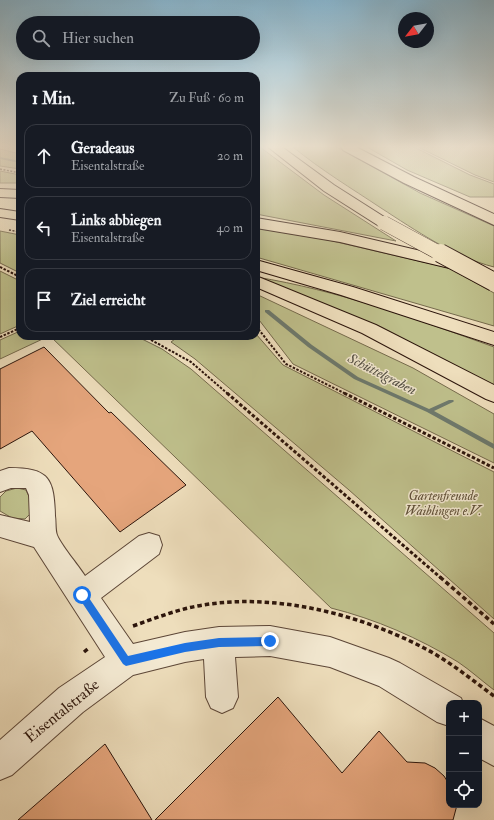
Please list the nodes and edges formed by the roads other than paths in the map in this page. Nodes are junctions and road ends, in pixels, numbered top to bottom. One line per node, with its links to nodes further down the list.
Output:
1 (324, 185): 13 (highway, bridge)
2 (420, 185): 9 (highway)
3 (16, 186): 4 (highway)
4 (0, 187)
5 (0, 193): 6 (highway)
6 (16, 194)
7 (0, 212): 8 (highway)
8 (16, 215)
9 (494, 220)
10 (260, 224): 12 (highway)
11 (260, 266): 15 (highway)
12 (494, 274)
13 (494, 282)
14 (260, 283): 16 (highway)
15 (494, 339)
16 (494, 394)
17 (0, 482): 19 (street)
18 (0, 526): 19 (street)
19 (43, 537): 21 (street)
20 (149, 545): 21 (street)
21 (82, 595): 23 (street)
22 (219, 642): 23 (street, Eisentalstraße); 24 (street); 25 (street, Eisentalstraße)
23 (126, 661): 28 (street, Eisentalstraße)
24 (222, 697)
25 (446, 708)
26 (480, 736): 27 (street)
27 (494, 749)
28 (0, 763)

